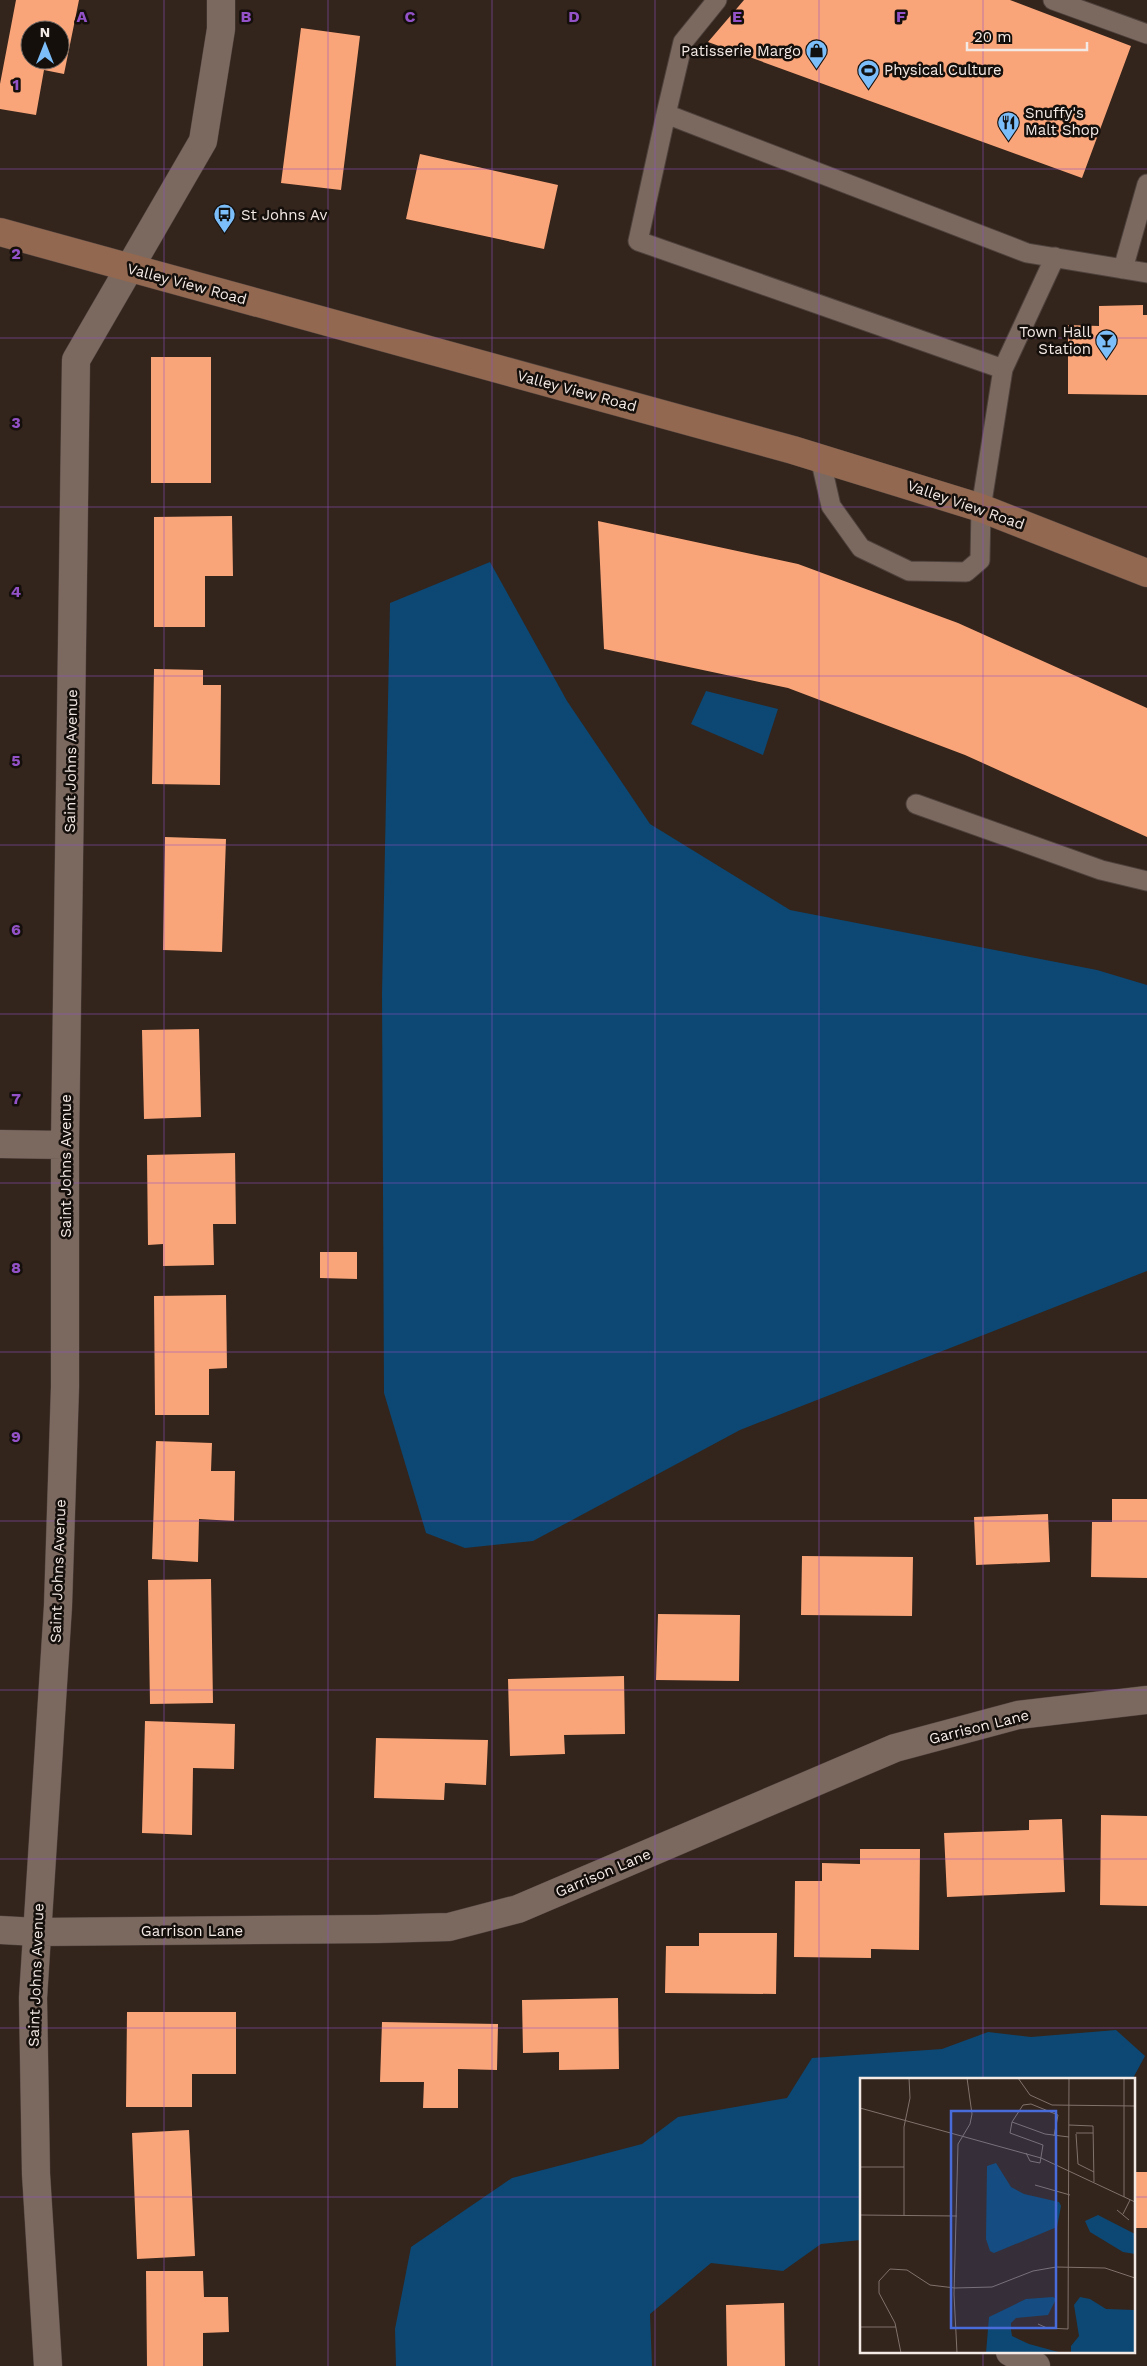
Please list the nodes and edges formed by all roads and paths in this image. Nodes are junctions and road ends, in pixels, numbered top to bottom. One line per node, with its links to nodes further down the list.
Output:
1 (221, 0): 9 (street, Saint Johns Avenue)
2 (717, 0): 5 (lane)
3 (1053, 0): 4 (lane)
4 (1147, 34)
5 (666, 114): 8 (lane); 12 (lane)
6 (1147, 184): 10 (lane)
7 (0, 232): 9 (street, Valley View Road)
8 (1055, 257): 10 (lane); 12 (lane)
9 (129, 268): 13 (street, Valley View Road); 19 (street, Saint Johns Avenue)
10 (1123, 269): 11 (lane)
11 (1147, 273)
12 (1003, 370): 14 (lane)
13 (820, 458): 14 (street, Valley View Road); 14 (lane)
14 (982, 508): 15 (street, Valley View Road)
15 (1147, 573)
16 (916, 804): 17 (lane)
17 (1147, 881)
18 (0, 1144): 19 (street)
19 (65, 1145): 22 (street, Saint Johns Avenue)
20 (1147, 1700): 22 (street, Garrison Lane)
21 (0, 1930): 22 (street, Garrison Lane)
22 (37, 1932): 24 (street, Saint Johns Avenue)
23 (1014, 2354): 25 (street)
24 (48, 2366)
25 (1036, 2366)

